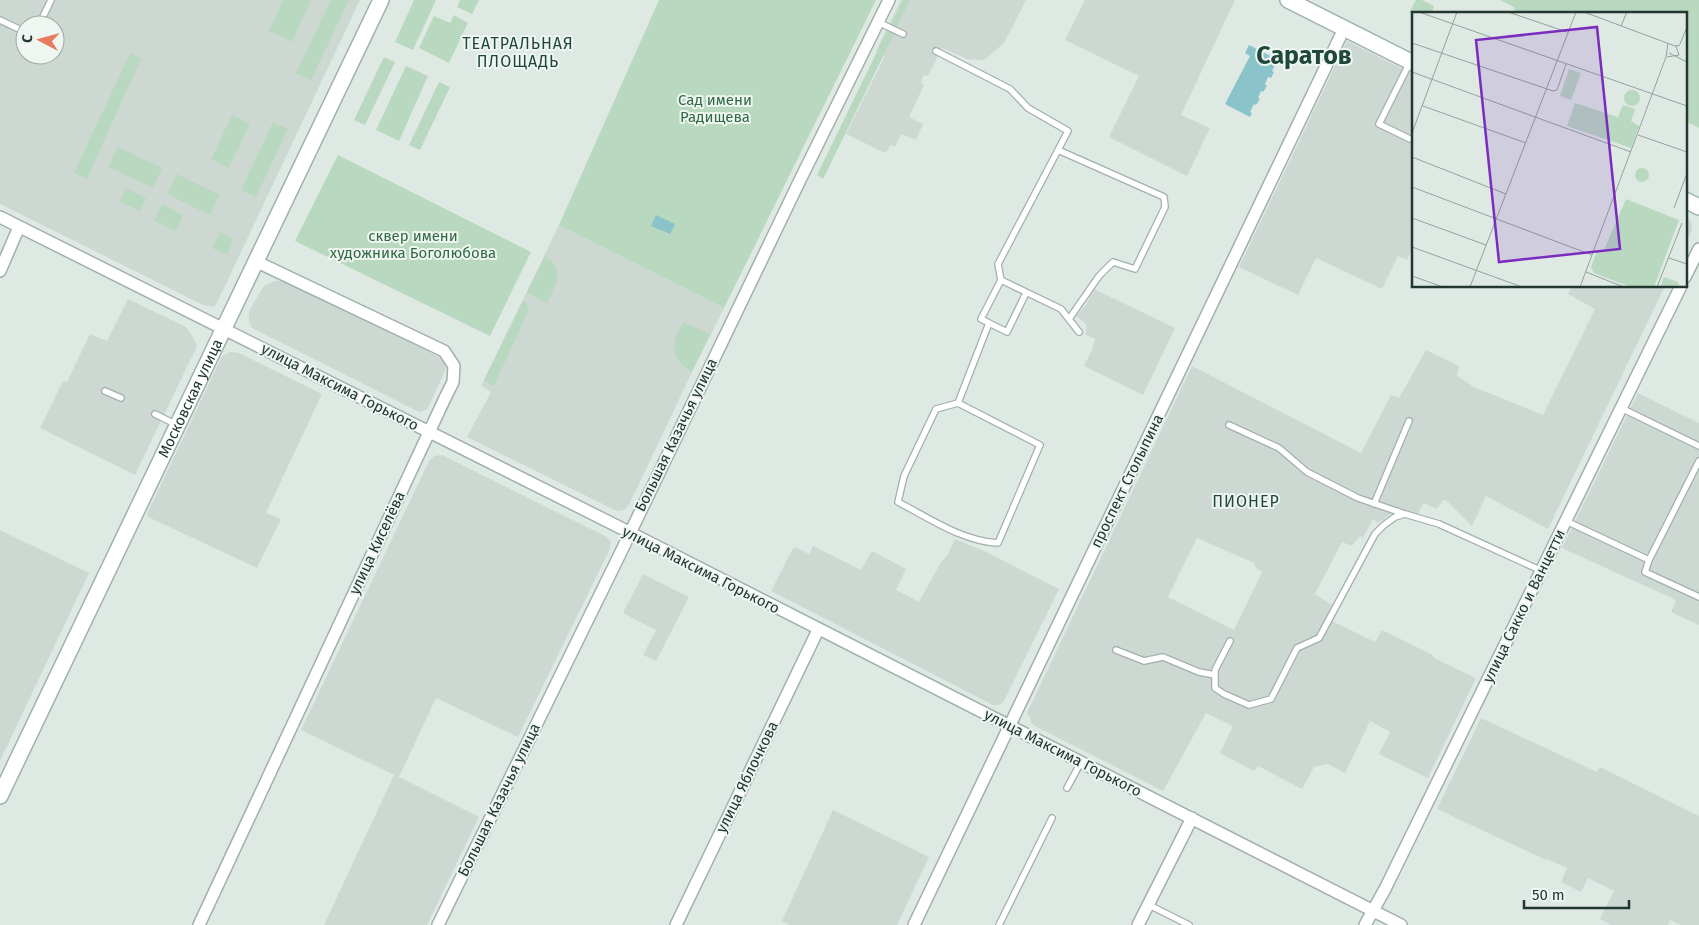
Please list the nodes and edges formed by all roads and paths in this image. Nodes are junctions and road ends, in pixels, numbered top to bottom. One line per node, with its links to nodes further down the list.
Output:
1 (51, 0): 5 (lane)
2 (381, 0): 20 (main road, Московская улица)
3 (888, 0): 7 (street, Большая Казачья улица)
4 (1288, 0): 12 (main road)
5 (44, 15)
6 (0, 20): 8 (lane)
7 (878, 22): 9 (lane); 44 (street, Большая Казачья улица)
8 (15, 27)
9 (902, 34)
10 (1340, 37): 52 (street, проспект Столыпина)
11 (936, 51): 14 (lane)
12 (1411, 62): 13 (lane)
13 (1410, 139)
14 (1058, 150): 23 (lane); 26 (lane)
15 (1686, 200): 16 (main road)
16 (1699, 207)
17 (0, 217): 18 (street, улица Максима Горького)
18 (19, 227): 21 (street); 28 (street, улица Максима Горького)
19 (1699, 249): 22 (street)
20 (256, 261): 28 (main road, Московская улица); 38 (street, улица Киселёва)
21 (0, 270)
22 (1686, 275)
23 (1001, 280): 26 (lane); 27 (lane)
24 (1680, 288): 33 (street, улица Сакко и Ванцетти)
25 (1026, 293): 27 (lane)
26 (1069, 319): 29 (lane)
27 (989, 323): 32 (lane)
28 (223, 329): 36 (main road, Московская улица); 38 (street, улица Максима Горького)
29 (1079, 332)
30 (105, 391): 31 (lane)
31 (121, 398)
32 (958, 403): 32 (lane)
33 (1621, 408): 39 (lane); 43 (street, улица Сакко и Ванцетти)
34 (155, 414): 36 (lane)
35 (1408, 421): 41 (lane)
36 (177, 425): 55 (main road, Московская улица)
37 (1229, 425): 41 (lane)
38 (429, 433): 44 (street, улица Максима Горького); 60 (street, улица Киселёва)
39 (1699, 446)
40 (1699, 461): 45 (lane)
41 (1374, 504): 42 (lane)
42 (1405, 514): 46 (lane); 51 (lane)
43 (1566, 521): 45 (lane); 46 (street, улица Сакко и Ванцетти)
44 (630, 533): 48 (street, улица Максима Горького); 61 (street, Большая Казачья улица)
45 (1650, 560): 47 (lane)
46 (1542, 571): 59 (street, улица Сакко и Ванцетти)
47 (1699, 597)
48 (818, 630): 52 (street, улица Максима Горького); 62 (street, улица Яблочкова)
49 (1230, 641): 51 (lane)
50 (1116, 650): 51 (lane)
51 (1215, 676)
52 (1009, 726): 53 (street, улица Максима Горького); 63 (street, проспект Столыпина)
53 (1081, 762): 54 (lane); 57 (street, улица Максима Горького)
54 (1067, 788)
55 (0, 796)
56 (1052, 818): 64 (lane)
57 (1192, 818): 58 (street); 59 (street, улица Максима Горького)
58 (1148, 905): 65 (street); 66 (lane)
59 (1372, 910): 67 (street, улица Сакко и Ванцетти); 68 (street, улица Максима Горького)
60 (199, 925)
61 (438, 925)
62 (676, 925)
63 (914, 925)
64 (999, 925)
65 (1138, 925)
66 (1189, 925)
67 (1365, 925)
68 (1401, 925)

